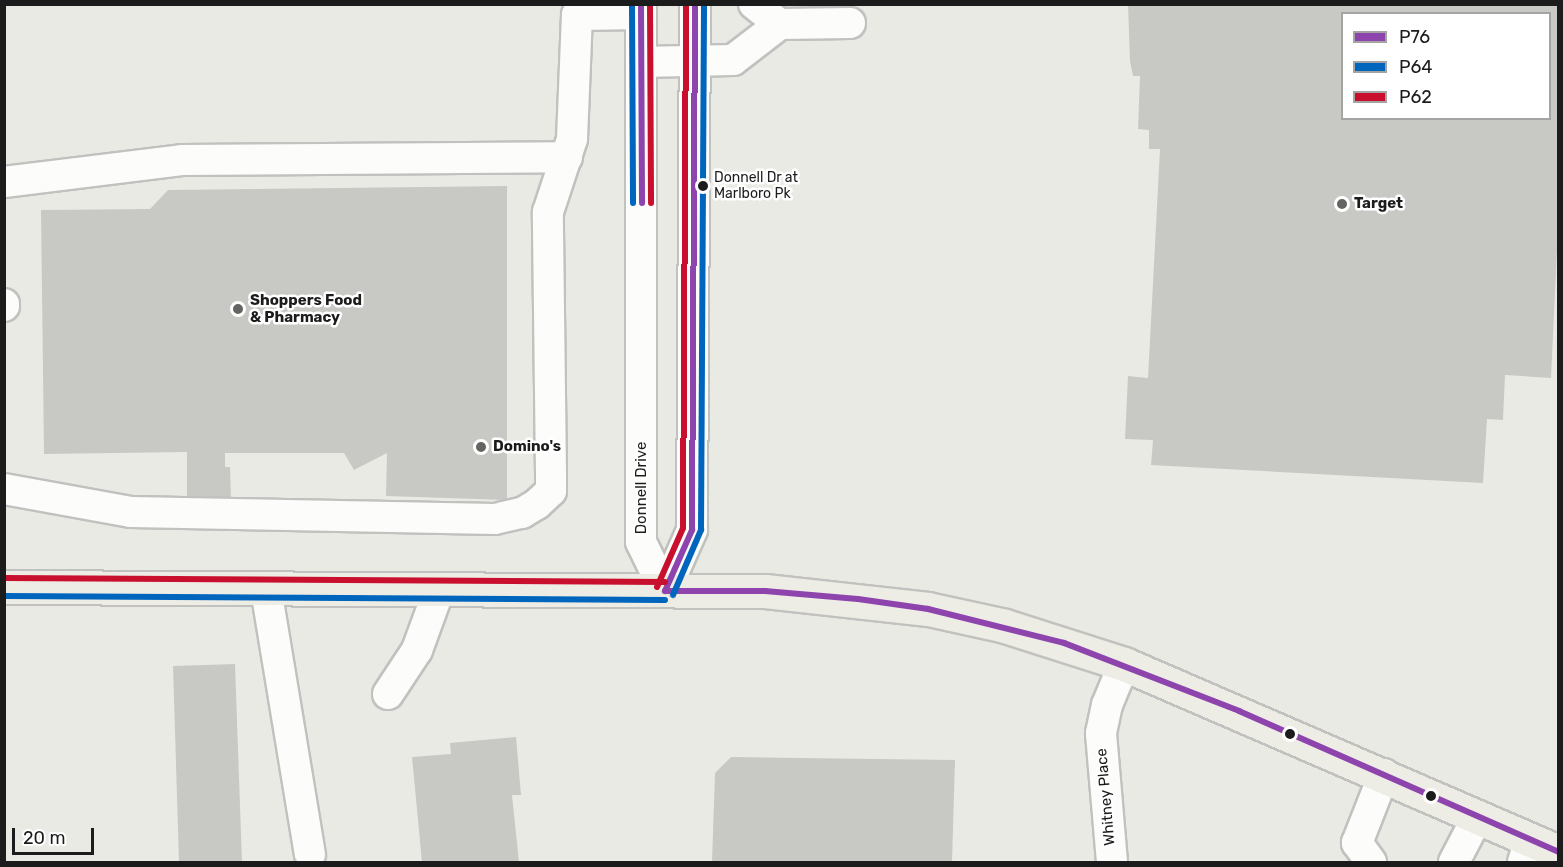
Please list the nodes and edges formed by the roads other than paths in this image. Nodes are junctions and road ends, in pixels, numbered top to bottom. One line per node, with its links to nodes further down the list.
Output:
1 (695, 4): 7 (street)
2 (754, 4): 5 (street)
3 (641, 9): 6 (street, Donnell Drive); 8 (street)
4 (850, 23): 5 (street)
5 (780, 24): 7 (street)
6 (641, 62): 7 (street); 14 (street, Donnell Drive)
7 (696, 62): 14 (street)
8 (567, 156): 9 (street); 10 (street)
9 (4, 182)
10 (4, 489)
11 (4, 587): 12 (main road)
12 (267, 589): 13 (main road); 20 (street)
13 (439, 590): 14 (main road); 16 (street)
14 (665, 591): 15 (main road)
15 (1124, 664): 17 (main road); 21 (street, Whitney Place)
16 (388, 694)
17 (1384, 774): 18 (main road); 22 (street)
18 (1478, 816): 19 (main road); 23 (street)
19 (1537, 852)
20 (310, 854)
21 (1112, 862)
22 (1371, 862)
23 (1454, 862)

